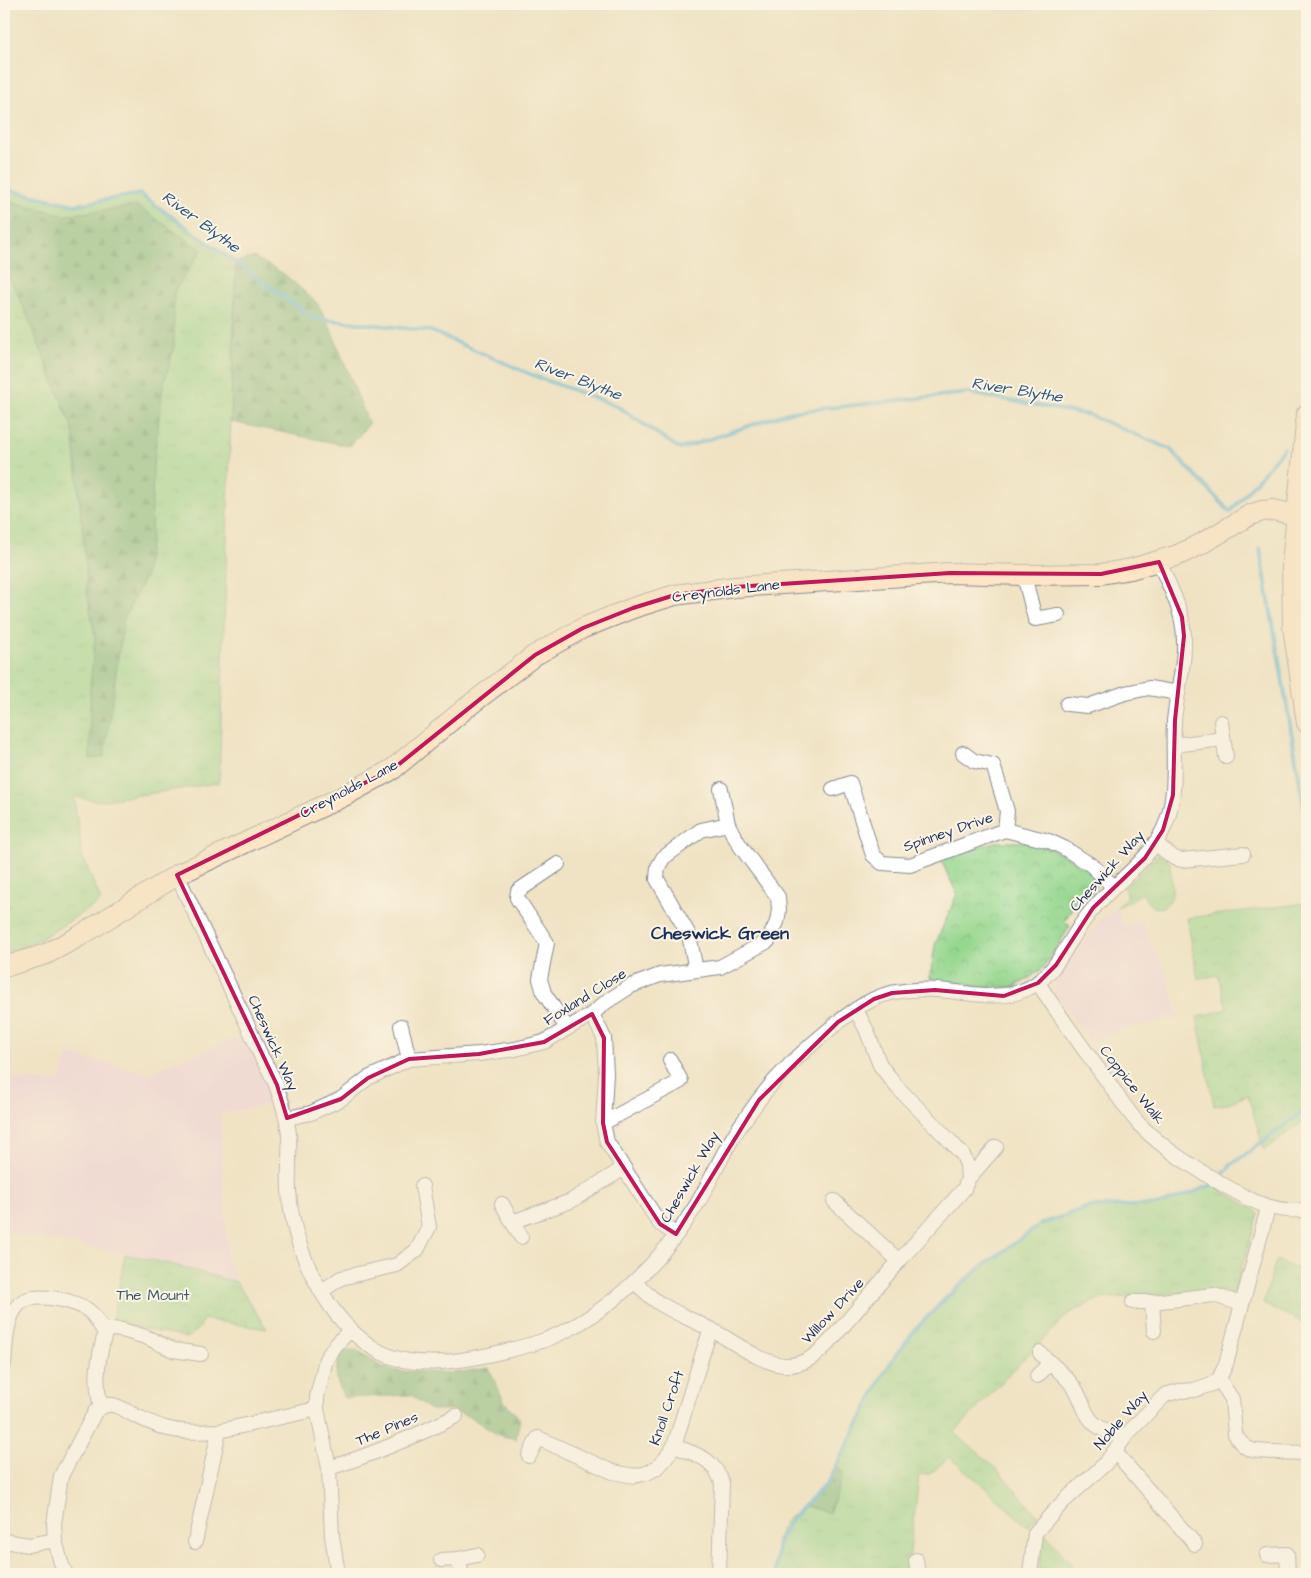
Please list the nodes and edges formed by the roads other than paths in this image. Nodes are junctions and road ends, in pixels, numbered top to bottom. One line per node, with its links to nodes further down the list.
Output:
1 (1307, 414): 2 (street)
2 (1302, 515): 3 (street, Creynolds Lane); 9 (street)
3 (1159, 562): 4 (street, Creynolds Lane); 6 (street, Cheswick Way)
4 (1024, 575): 5 (street); 21 (street, Creynolds Lane)
5 (1058, 615)
6 (1178, 693): 7 (street); 11 (street, Cheswick Way)
7 (1067, 704)
8 (1221, 722): 10 (street)
9 (1307, 723)
10 (1223, 739): 11 (street); 13 (street)
11 (1174, 745): 18 (street, Cheswick Way)
12 (963, 753): 17 (street)
13 (1226, 757)
14 (721, 789): 16 (street, Foxland Close)
15 (833, 789): 17 (street, Spinney Drive)
16 (728, 824): 24 (street); 24 (street, Foxland Close)
17 (1005, 830): 22 (street, Spinney Drive)
18 (1155, 844): 19 (street); 22 (street, Cheswick Way)
19 (1243, 854)
20 (558, 864): 29 (street)
21 (177, 874): 23 (street, Creynolds Lane); 32 (street, Cheswick Way)
22 (1113, 887): 25 (street, Cheswick Way)
23 (4, 968)
24 (696, 970): 27 (street, Foxland Close)
25 (1038, 983): 26 (street, Cheswick Way); 40 (street, Coppice Walk)
26 (856, 1010): 36 (street); 43 (street, Cheswick Way)
27 (592, 1014): 29 (street, Foxland Close); 33 (street)
28 (401, 1026): 30 (street)
29 (567, 1028): 30 (street, Foxland Close)
30 (409, 1059): 32 (street, Foxland Close)
31 (670, 1060): 33 (street)
32 (287, 1118): 47 (street, Cheswick Way)
33 (603, 1123): 35 (street)
34 (996, 1147): 36 (street, Willow Drive)
35 (624, 1168): 42 (street); 43 (street)
36 (968, 1179): 45 (street, Willow Drive)
37 (422, 1186): 47 (street)
38 (834, 1201): 45 (street)
39 (502, 1204): 42 (street)
40 (1268, 1208): 41 (street, Coppice Walk); 50 (street)
41 (1307, 1210)
42 (512, 1222): 44 (street)
43 (676, 1234): 46 (street, Cheswick Way)
44 (521, 1237)
45 (900, 1261): 52 (street, Willow Drive)
46 (635, 1283): 51 (street, Cheswick Way); 52 (street, Willow Drive)
47 (322, 1291): 51 (street, Cheswick Way)
48 (1133, 1302): 49 (street)
49 (1152, 1302): 50 (street); 53 (street)
50 (1241, 1304): 60 (street)
51 (351, 1329): 62 (street)
52 (711, 1329): 66 (street, Knoll Croft)
53 (1154, 1331)
54 (105, 1333): 56 (street); 58 (street); 61 (street)
55 (1040, 1352): 57 (street)
56 (201, 1354)
57 (1050, 1363): 59 (street); 65 (street)
58 (4, 1364)
59 (1037, 1376)
60 (1219, 1379): 65 (street, Noble Way); 68 (street)
61 (101, 1407): 64 (street); 71 (street)
62 (317, 1409): 64 (street); 70 (street)
63 (456, 1416): 70 (street, The Pines)
64 (219, 1431): 73 (street)
65 (1125, 1437): 67 (street, Noble Way)
66 (674, 1446): 69 (street, Knoll Croft); 83 (street)
67 (1115, 1452): 74 (street); 85 (street, Noble Way)
68 (1307, 1452)
69 (529, 1456)
70 (328, 1468): 81 (street)
71 (55, 1540): 72 (street); 80 (street)
72 (4, 1542)
73 (195, 1542)
74 (1196, 1544)
75 (1266, 1554): 86 (street)
76 (477, 1556): 77 (street)
77 (458, 1559): 78 (street); 82 (street)
78 (441, 1560)
79 (916, 1560): 84 (street)
80 (66, 1574)
81 (338, 1574)
82 (462, 1574)
83 (719, 1574)
84 (918, 1574)
85 (1030, 1574)
86 (1288, 1574)

